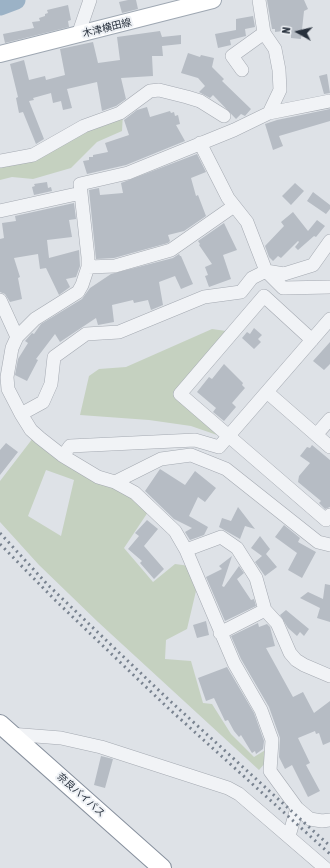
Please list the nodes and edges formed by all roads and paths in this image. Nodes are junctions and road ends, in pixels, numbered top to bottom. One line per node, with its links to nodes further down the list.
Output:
1 (90, 0): 5 (street)
2 (213, 0): 5 (main road, 木津横田線)
3 (259, 0): 4 (street)
4 (264, 34): 7 (street); 9 (street)
5 (78, 35): 6 (main road, 木津横田線)
6 (0, 54)
7 (242, 70)
8 (330, 101): 9 (street)
9 (270, 113): 11 (street)
10 (224, 116): 12 (street)
11 (200, 144): 13 (street); 14 (street)
12 (0, 161)
13 (81, 193): 15 (street); 17 (street)
14 (234, 206): 17 (street); 18 (street)
15 (0, 210)
16 (330, 241): 18 (street)
17 (88, 268): 23 (street)
18 (266, 272): 19 (street); 26 (street)
19 (330, 287)
20 (0, 300): 22 (street)
21 (330, 319): 24 (street)
22 (4, 322): 23 (street)
23 (18, 337): 26 (street)
24 (312, 340): 25 (street); 29 (street)
25 (267, 392): 28 (street); 29 (street)
26 (21, 414): 31 (street)
27 (330, 419): 28 (street)
28 (316, 435): 30 (street)
29 (228, 436): 31 (street); 33 (street)
30 (330, 447)
31 (63, 456): 32 (street)
32 (115, 482): 34 (street); 35 (street)
33 (330, 515)
34 (330, 545)
35 (186, 550): 36 (street); 37 (street)
36 (265, 610): 37 (street); 38 (street)
37 (220, 633): 40 (street)
38 (330, 676)
39 (4, 730): 42 (street); 43 (highway, 奈良バイパス)
40 (297, 808): 41 (street); 42 (street)
41 (330, 820)
42 (288, 836): 44 (street)
43 (162, 868)
44 (325, 868)

